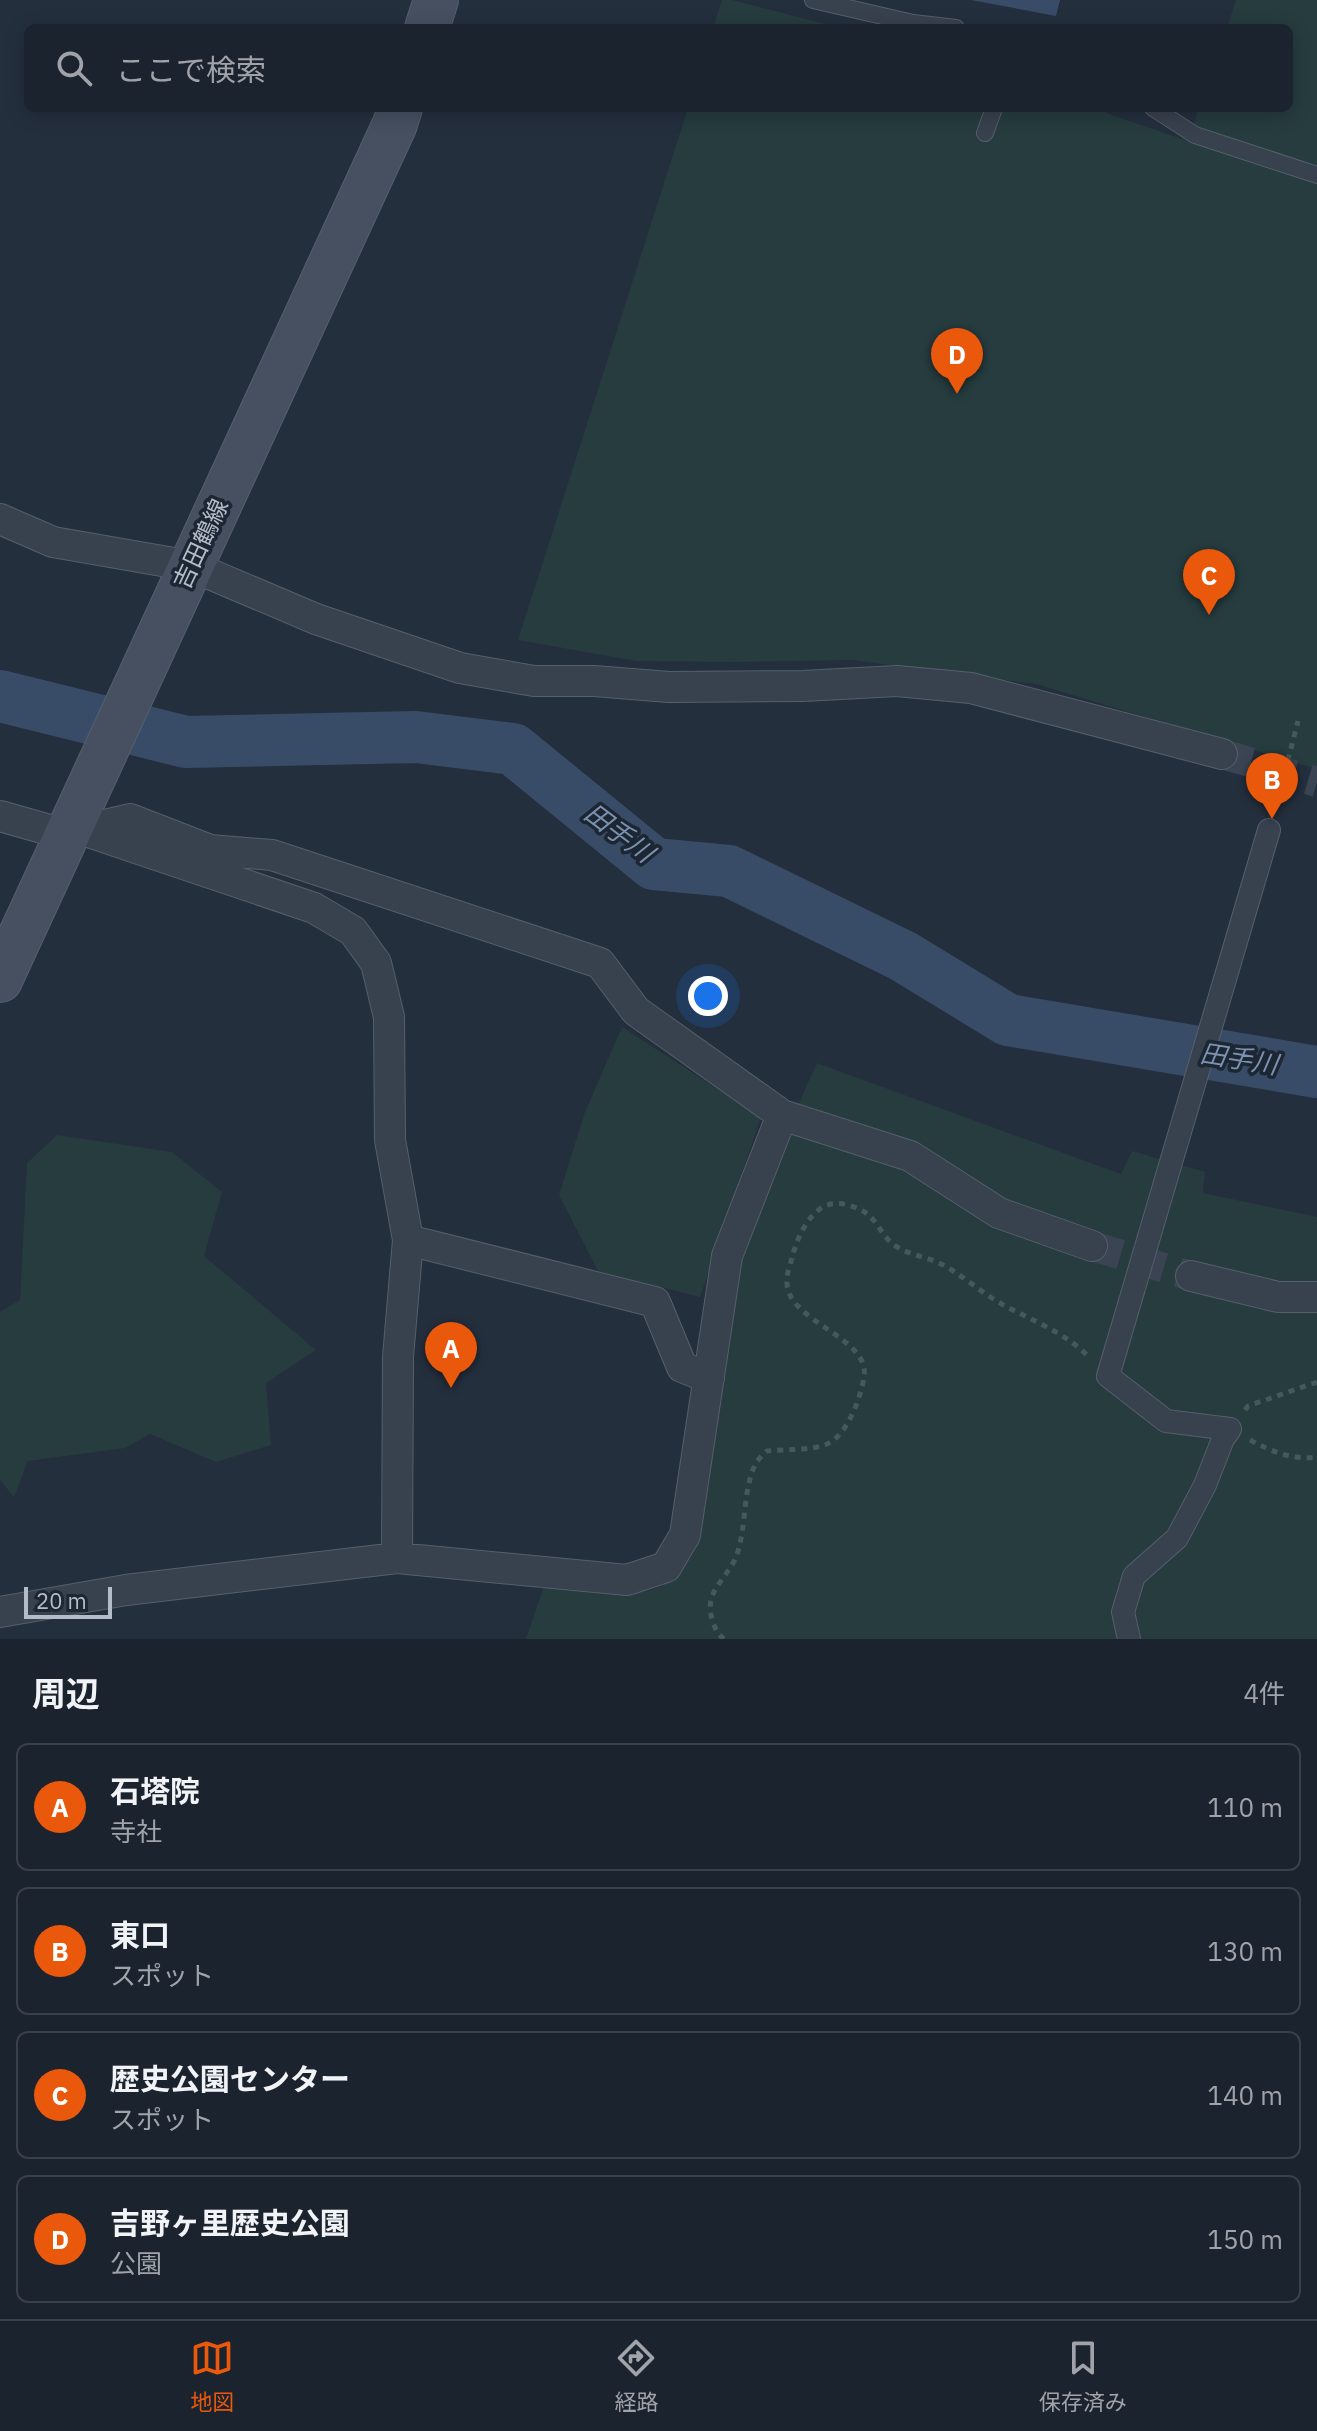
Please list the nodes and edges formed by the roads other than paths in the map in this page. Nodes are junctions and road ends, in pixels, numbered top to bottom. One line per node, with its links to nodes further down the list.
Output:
1 (436, 0): 3 (main road)
2 (813, 0): 4 (lane)
3 (428, 24)
4 (922, 24)
5 (399, 112): 11 (main road, 吉田鶴線)
6 (993, 112): 8 (lane)
7 (1159, 112): 9 (lane)
8 (985, 133)
9 (1317, 175)
10 (0, 519): 11 (street)
11 (191, 566): 12 (street); 15 (main road, 吉田鶴線)
12 (1222, 754)
13 (0, 816): 15 (street)
14 (1269, 830): 25 (street)
15 (75, 832): 16 (main road, 吉田鶴線); 17 (street); 18 (street)
16 (0, 980)
17 (782, 1115): 19 (street); 22 (street)
18 (408, 1240): 22 (street); 23 (street)
19 (1092, 1246)
20 (1191, 1276): 21 (street)
21 (1317, 1297)
22 (709, 1378): 23 (street)
23 (397, 1558): 24 (street)
24 (0, 1612)
25 (1129, 1637)

